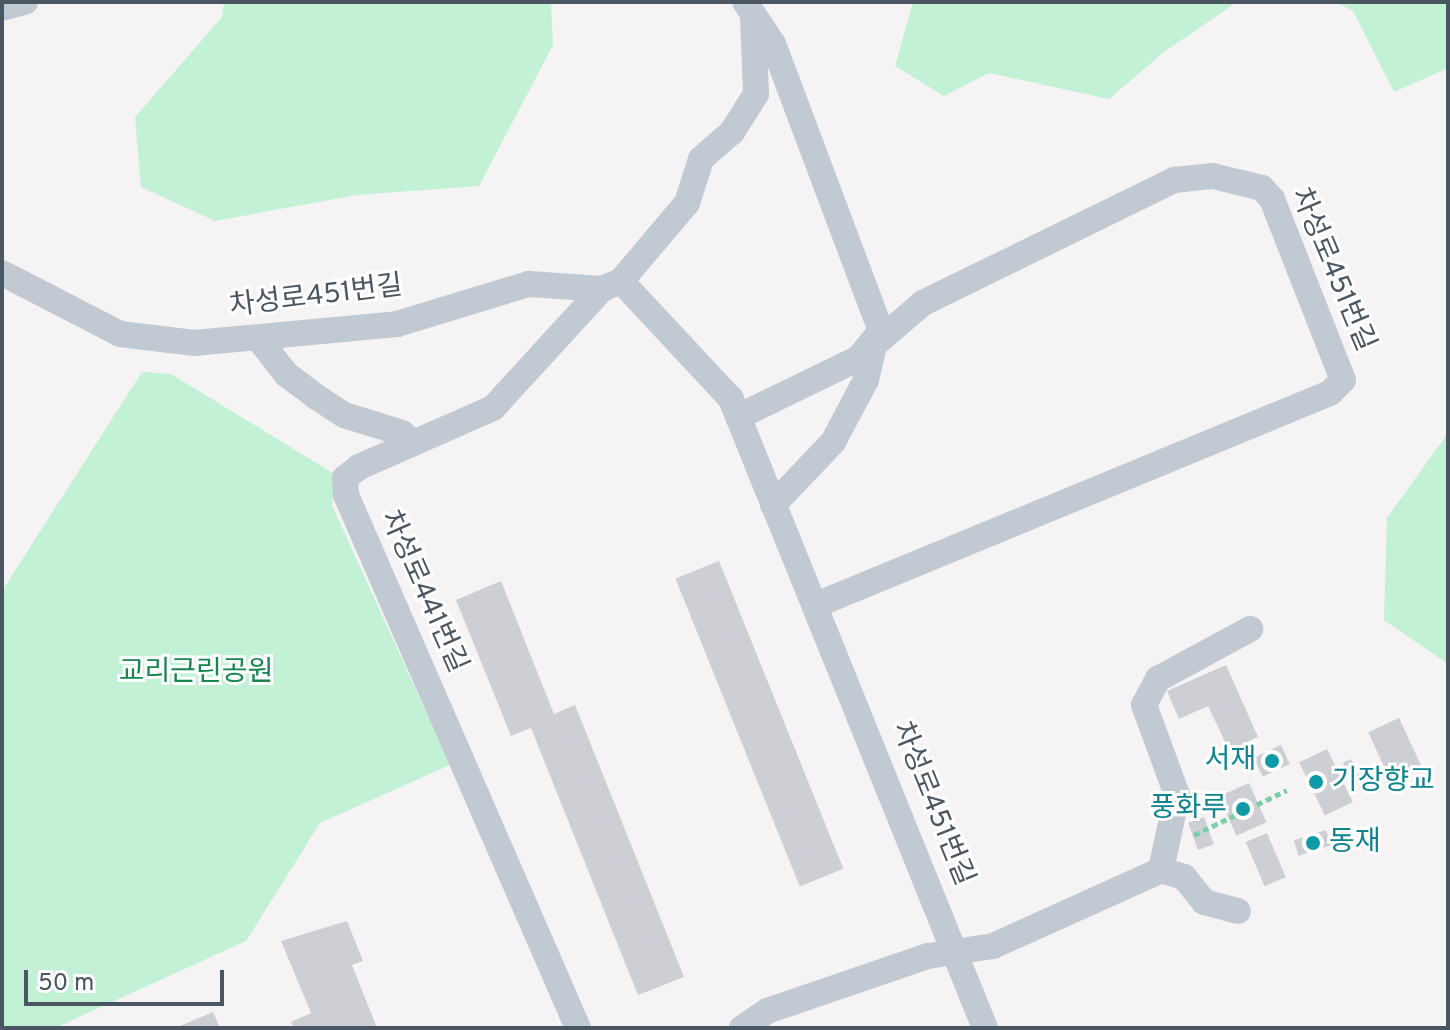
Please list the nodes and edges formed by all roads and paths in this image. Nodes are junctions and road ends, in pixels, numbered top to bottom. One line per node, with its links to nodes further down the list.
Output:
1 (25, 2): 2 (street)
2 (2, 8)
3 (749, 9): 5 (street, 차성로441번길); 7 (street)
4 (2, 273): 6 (street, 차성로451번길)
5 (612, 285): 6 (street, 차성로451번길); 8 (street, 차성로451번길); 9 (street, 차성로441번길)
6 (259, 339): 9 (street)
7 (874, 345): 8 (street, 차성로451번길); 10 (street); 11 (street, 차성로451번길)
8 (738, 417): 10 (street, 차성로451번길)
9 (413, 443): 19 (street, 차성로441번길)
10 (773, 505): 11 (street, 차성로451번길)
11 (816, 605): 17 (street, 차성로451번길)
12 (1250, 629): 15 (street)
13 (1287, 790): 14 (path)
14 (1200, 833)
15 (1161, 870): 16 (street); 17 (street)
16 (1238, 911)
17 (957, 950): 18 (street); 21 (street, 차성로451번길)
18 (772, 1019): 20 (street)
19 (578, 1028)
20 (742, 1028)
21 (985, 1028)

